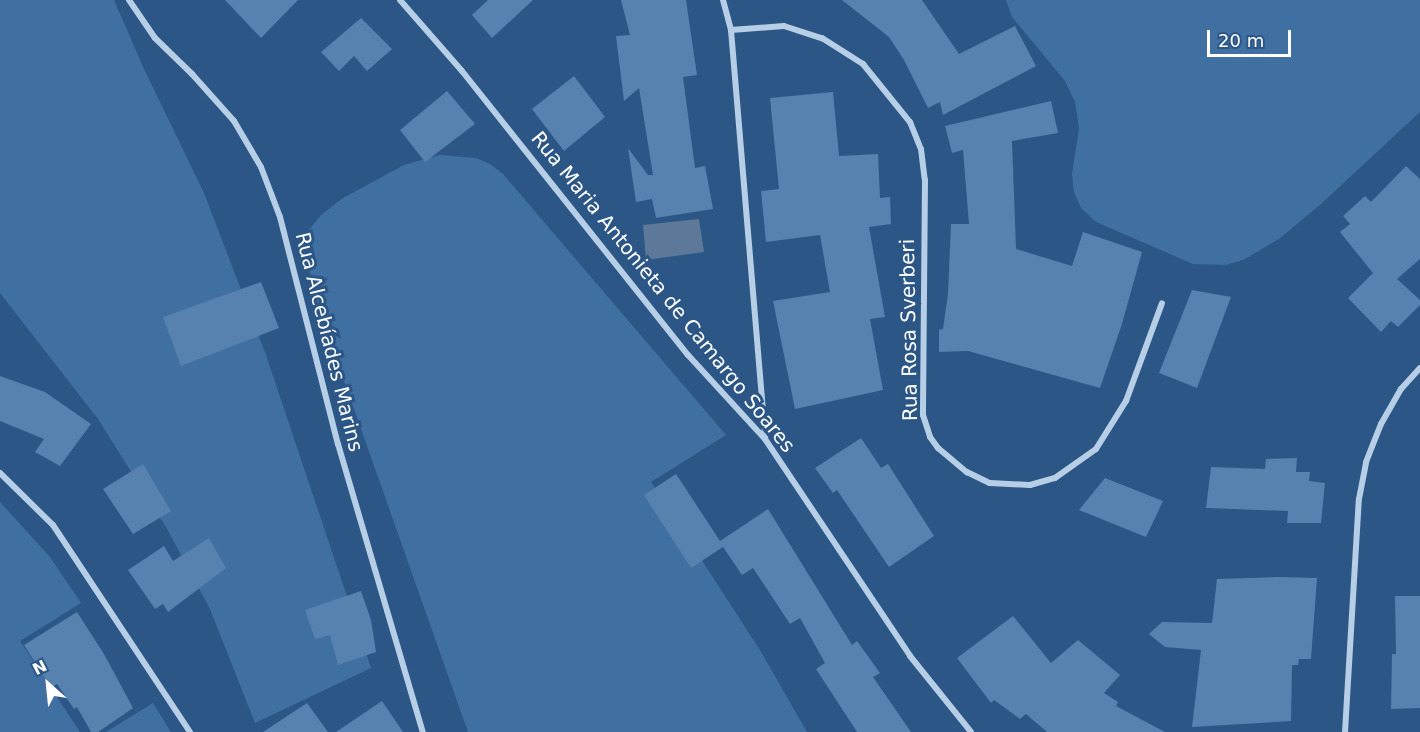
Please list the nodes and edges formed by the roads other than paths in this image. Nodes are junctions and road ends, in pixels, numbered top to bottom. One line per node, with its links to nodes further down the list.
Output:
1 (129, 0): 10 (street, Rua Alcebíades Marins)
2 (400, 0): 7 (street, Rua Maria Antonieta de Camargo Soares)
3 (723, 0): 4 (street)
4 (731, 30): 5 (street, Rua Rosa Sverberi); 7 (street)
5 (1162, 303)
6 (1420, 368): 12 (street)
7 (765, 439): 11 (street, Rua Maria Antonieta de Camargo Soares)
8 (0, 472): 9 (street)
9 (190, 732)
10 (423, 732)
11 (971, 732)
12 (1345, 732)

